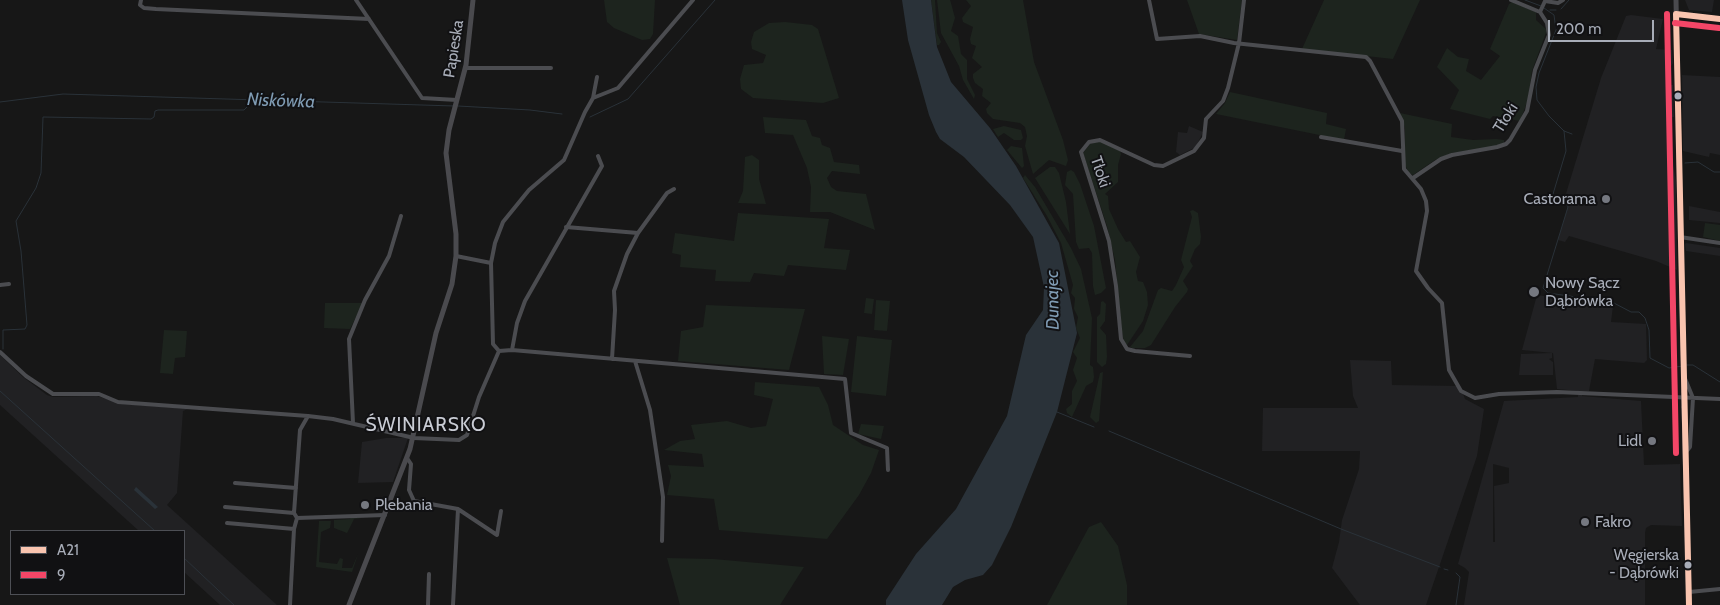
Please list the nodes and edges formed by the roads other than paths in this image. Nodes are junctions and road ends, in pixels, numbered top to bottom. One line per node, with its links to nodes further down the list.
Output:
1 (140, 0): 13 (street)
2 (356, 0): 13 (street)
3 (473, 0): 16 (street, Papieska)
4 (693, 0): 19 (street)
5 (1149, 0): 15 (street)
6 (1244, 0): 15 (street, Tłoki)
7 (1512, 0): 11 (street)
8 (1563, 0): 10 (street)
9 (1676, 0): 12 (street)
10 (1544, 2): 11 (street)
11 (1541, 11): 24 (street, Tłoki)
12 (1676, 14): 14 (street); 29 (street)
13 (369, 19): 20 (street)
14 (1720, 19)
15 (1239, 43): 22 (street); 38 (street, Tłoki)
16 (465, 68): 17 (street); 20 (street, Papieska)
17 (551, 68)
18 (598, 78): 19 (street)
19 (593, 98): 32 (street)
20 (457, 101): 31 (street, Papieska)
21 (1321, 137): 22 (street)
22 (1402, 151): 24 (street)
23 (598, 156): 27 (street)
24 (1413, 178): 42 (street)
25 (674, 189): 28 (street)
26 (401, 216): 45 (street)
27 (566, 227): 28 (street); 35 (street)
28 (638, 233): 39 (street)
29 (1680, 237): 30 (street); 41 (street)
30 (1720, 244)
31 (456, 256): 32 (street); 46 (street, Papieska)
32 (491, 263): 36 (street)
33 (9, 284): 34 (street)
34 (0, 285)
35 (512, 350): 36 (street); 39 (street)
36 (499, 351): 46 (street)
37 (0, 352): 44 (street)
38 (1190, 356)
39 (612, 359): 40 (street)
40 (635, 360): 49 (street); 60 (street)
41 (1683, 376): 42 (street); 47 (street, bridge)
42 (1693, 398): 43 (street); 47 (street)
43 (1720, 400)
44 (308, 416): 45 (street); 51 (street)
45 (353, 423): 46 (street)
46 (414, 438): 48 (street, Papieska)
47 (1686, 453): 63 (street)
48 (407, 458): 53 (street); 56 (street, Papieska)
49 (888, 470)
50 (235, 484): 51 (street)
51 (296, 488): 55 (street)
52 (224, 508): 55 (street)
53 (458, 510): 54 (street); 67 (street)
54 (501, 511)
55 (294, 513): 57 (street)
56 (385, 515): 57 (street); 65 (street, Papieska)
57 (297, 518): 59 (street)
58 (226, 523): 59 (street)
59 (294, 529): 64 (street)
60 (662, 540)
61 (429, 574): 66 (street)
62 (1720, 588): 63 (street)
63 (1689, 592): 68 (street)
64 (290, 605)
65 (349, 605)
66 (428, 605)
67 (453, 605)
68 (1689, 605)

